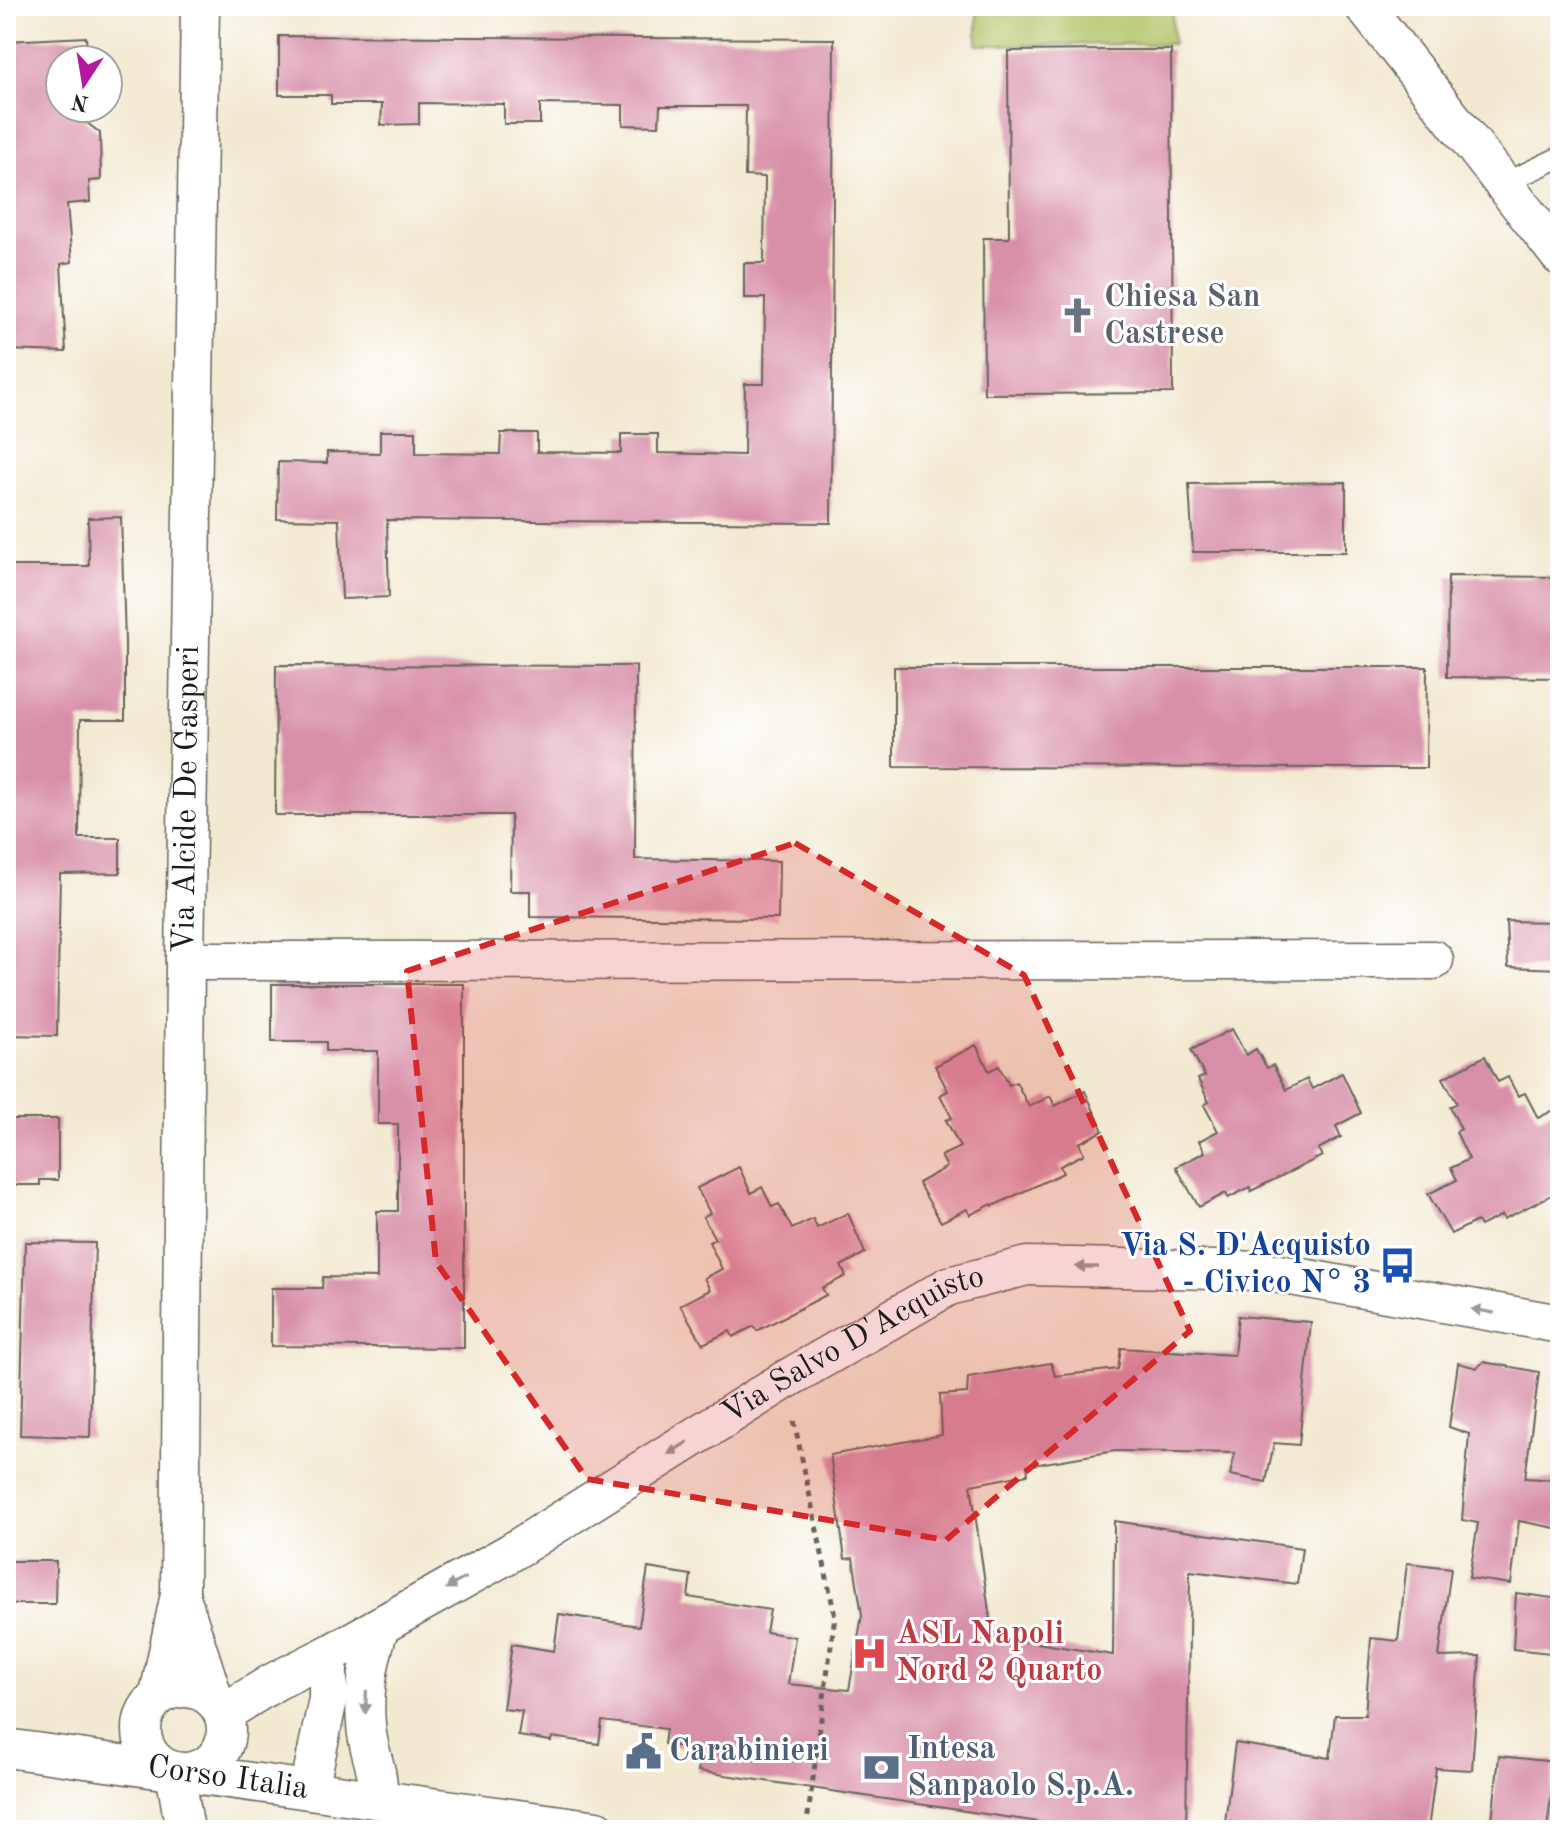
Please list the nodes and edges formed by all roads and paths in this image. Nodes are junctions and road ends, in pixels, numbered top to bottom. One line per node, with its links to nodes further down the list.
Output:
1 (200, 6): 7 (street, Via Alcide De Gasperi)
2 (1364, 6): 4 (street)
3 (1560, 157): 4 (lane)
4 (1503, 184): 5 (street)
5 (1560, 256)
6 (1434, 960): 7 (street)
7 (185, 961): 10 (street, Via Alcide De Gasperi)
8 (1560, 1324): 9 (street, Via Salvo D'Acquisto, one-way to 9)
9 (785, 1380): 11 (street, Via Salvo D'Acquisto, one-way to 11); 23 (path)
10 (180, 1594): 13 (street, Via Alcide De Gasperi); 14 (street, Via Alcide De Gasperi)
11 (380, 1626): 12 (street, Via Salvo D'Acquisto); 20 (street, one-way to 20)
12 (328, 1655): 14 (street, Via Salvo D'Acquisto); 19 (street)
13 (159, 1695): 14 (street); 15 (street)
14 (218, 1705): 18 (street)
15 (141, 1728): 17 (street, Corso Italia); 18 (street)
16 (6, 1748): 17 (street, Corso Italia)
17 (98, 1761): 18 (street, Corso Italia)
18 (175, 1772): 19 (street, Corso Italia); 21 (street)
19 (309, 1790): 20 (street, Corso Italia)
20 (378, 1798): 22 (street, Corso Italia)
21 (185, 1830)
22 (597, 1830)
23 (806, 1830)

